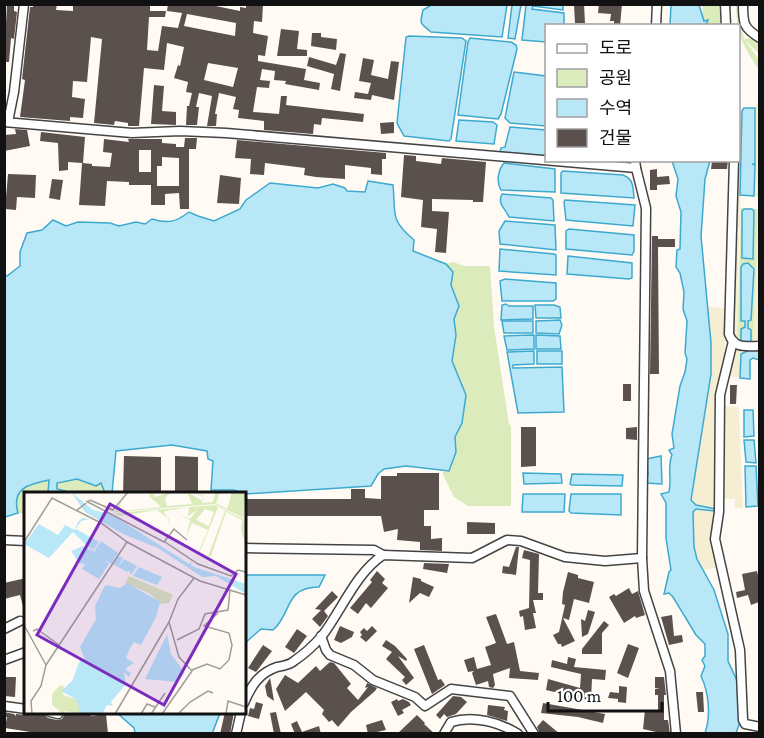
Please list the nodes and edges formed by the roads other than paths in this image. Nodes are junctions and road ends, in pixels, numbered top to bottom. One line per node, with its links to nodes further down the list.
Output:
1 (24, 4): 8 (street)
2 (657, 4): 5 (street)
3 (725, 4): 6 (street)
4 (743, 4): 7 (street)
5 (656, 24)
6 (726, 24)
7 (759, 38)
8 (6, 122): 9 (street)
9 (545, 157)
10 (610, 162): 12 (street)
11 (734, 162): 13 (street)
12 (636, 164): 19 (street)
13 (733, 341): 14 (street); 29 (street)
14 (759, 346)
15 (4, 540): 16 (street)
16 (24, 541)
17 (246, 548): 18 (street)
18 (383, 555): 19 (street); 22 (street)
19 (642, 558): 34 (street)
20 (20, 621): 21 (street)
21 (4, 629)
22 (321, 636): 25 (street); 33 (street)
23 (24, 653): 24 (street)
24 (4, 660)
25 (246, 699)
26 (4, 706): 27 (street)
27 (24, 709)
28 (241, 714): 30 (street)
29 (759, 727)
30 (236, 734)
31 (444, 734): 32 (street)
32 (518, 734)
33 (534, 734)
34 (676, 734)

